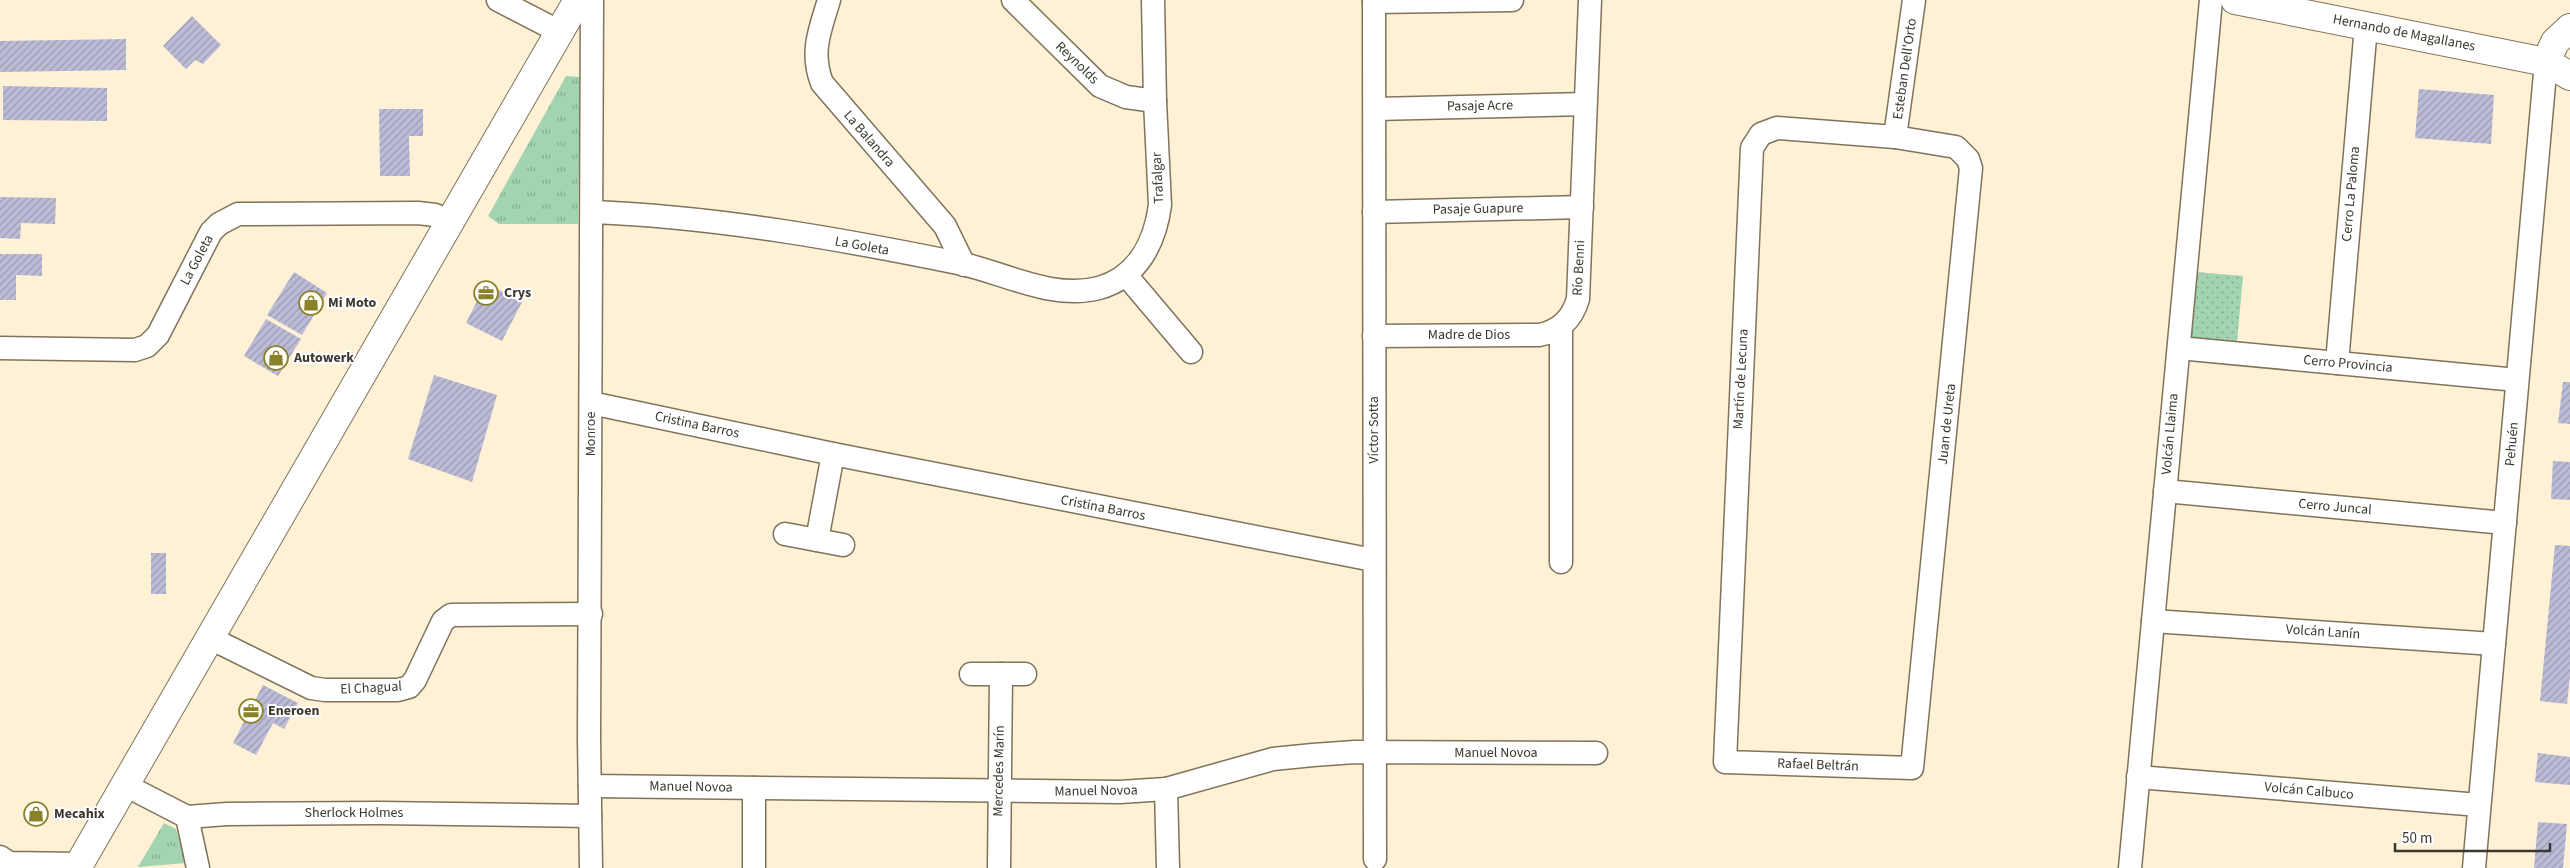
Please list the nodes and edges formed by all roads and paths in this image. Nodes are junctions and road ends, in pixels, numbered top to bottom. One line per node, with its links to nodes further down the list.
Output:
1 (498, 0): 15 (street)
2 (578, 0): 15 (main road)
3 (592, 0): 23 (street, Monroe)
4 (829, 0): 26 (street, La Balandra)
5 (1013, 0): 18 (street, Reynolds)
6 (1153, 0): 18 (street, Trafalgar)
7 (1512, 0): 12 (street)
8 (1590, 0): 19 (street, Río Benni)
9 (1914, 0): 21 (street, Esteban Dell'Orto)
10 (2211, 0): 31 (street, Volcán Llaima)
11 (2235, 0): 13 (main road, Hernando de Magallanes)
12 (1374, 1): 20 (street, Víctor Sotta)
13 (2366, 26): 16 (main road, Hernando de Magallanes); 33 (street, Cerro La Paloma)
14 (2570, 28): 16 (main road, Pehuén)
15 (560, 32): 25 (main road)
16 (2546, 62): 17 (main road, Hernando de Magallanes); 34 (street, Pehuén)
17 (2570, 76)
18 (1155, 101): 27 (street, Trafalgar)
19 (1585, 104): 20 (street, Pasaje Acre); 22 (street, Río Benni)
20 (1375, 109): 24 (street, Víctor Sotta)
21 (1895, 137): 53 (street, Martín de Lecuna); 54 (street, Juan de Ureta)
22 (1582, 207): 24 (street, Pasaje Guapure); 28 (street, Río Benni)
23 (593, 212): 26 (street, La Goleta); 35 (street, Monroe)
24 (1374, 212): 29 (street, Víctor Sotta)
25 (450, 222): 30 (street, La Goleta); 46 (main road)
26 (964, 265): 27 (street, La Goleta)
27 (1126, 275): 32 (street)
28 (1561, 326): 29 (street, Madre de Dios); 43 (street)
29 (1374, 336): 42 (street, Víctor Sotta)
30 (0, 348)
31 (2178, 348): 33 (street, Cerro Provincia); 37 (street, Volcán Llaima)
32 (1191, 352)
33 (2337, 363): 34 (street, Cerro Provincia)
34 (2517, 380): 38 (street, Pehuén)
35 (591, 403): 36 (street, Cristina Barros); 44 (street, Monroe)
36 (833, 454): 40 (street); 42 (street, Cristina Barros)
37 (2165, 491): 38 (street, Cerro Juncal); 45 (street, Volcán Llaima)
38 (2504, 523): 47 (street, Pehuén)
39 (785, 534): 40 (street)
40 (817, 540): 41 (street)
41 (844, 545)
42 (1373, 560): 52 (street, Víctor Sotta)
43 (1561, 562)
44 (591, 614): 46 (street, El Chagual); 57 (street, Monroe)
45 (2153, 620): 47 (street, Volcán Lanín); 55 (street, Volcán Llaima)
46 (210, 638): 56 (main road)
47 (2494, 644): 61 (street, Pehuén)
48 (971, 674): 49 (street)
49 (1001, 674): 50 (street); 60 (street, Mercedes Marín)
50 (1025, 674)
51 (1596, 753): 52 (street, Manuel Novoa)
52 (1374, 754): 59 (street, Manuel Novoa); 64 (street, Víctor Sotta)
53 (1725, 762): 54 (street, Rafael Beltrán)
54 (1912, 768)
55 (2138, 777): 61 (street, Volcán Calbuco); 72 (street, Volcán Llaima)
56 (125, 785): 63 (street); 66 (main road)
57 (590, 786): 58 (street, Manuel Novoa); 62 (street, Monroe)
58 (754, 788): 60 (street, Manuel Novoa); 69 (street)
59 (1166, 789): 60 (street, Manuel Novoa); 71 (street)
60 (998, 791): 70 (street, Mercedes Marín)
61 (2480, 805): 73 (street, Pehuén)
62 (590, 816): 63 (street, Sherlock Holmes); 68 (street, Monroe)
63 (187, 817): 67 (street)
64 (1375, 859)
65 (5, 863): 66 (street)
66 (78, 866)
67 (198, 868)
68 (591, 868)
69 (754, 868)
70 (999, 868)
71 (1168, 868)
72 (2130, 868)
73 (2474, 868)

